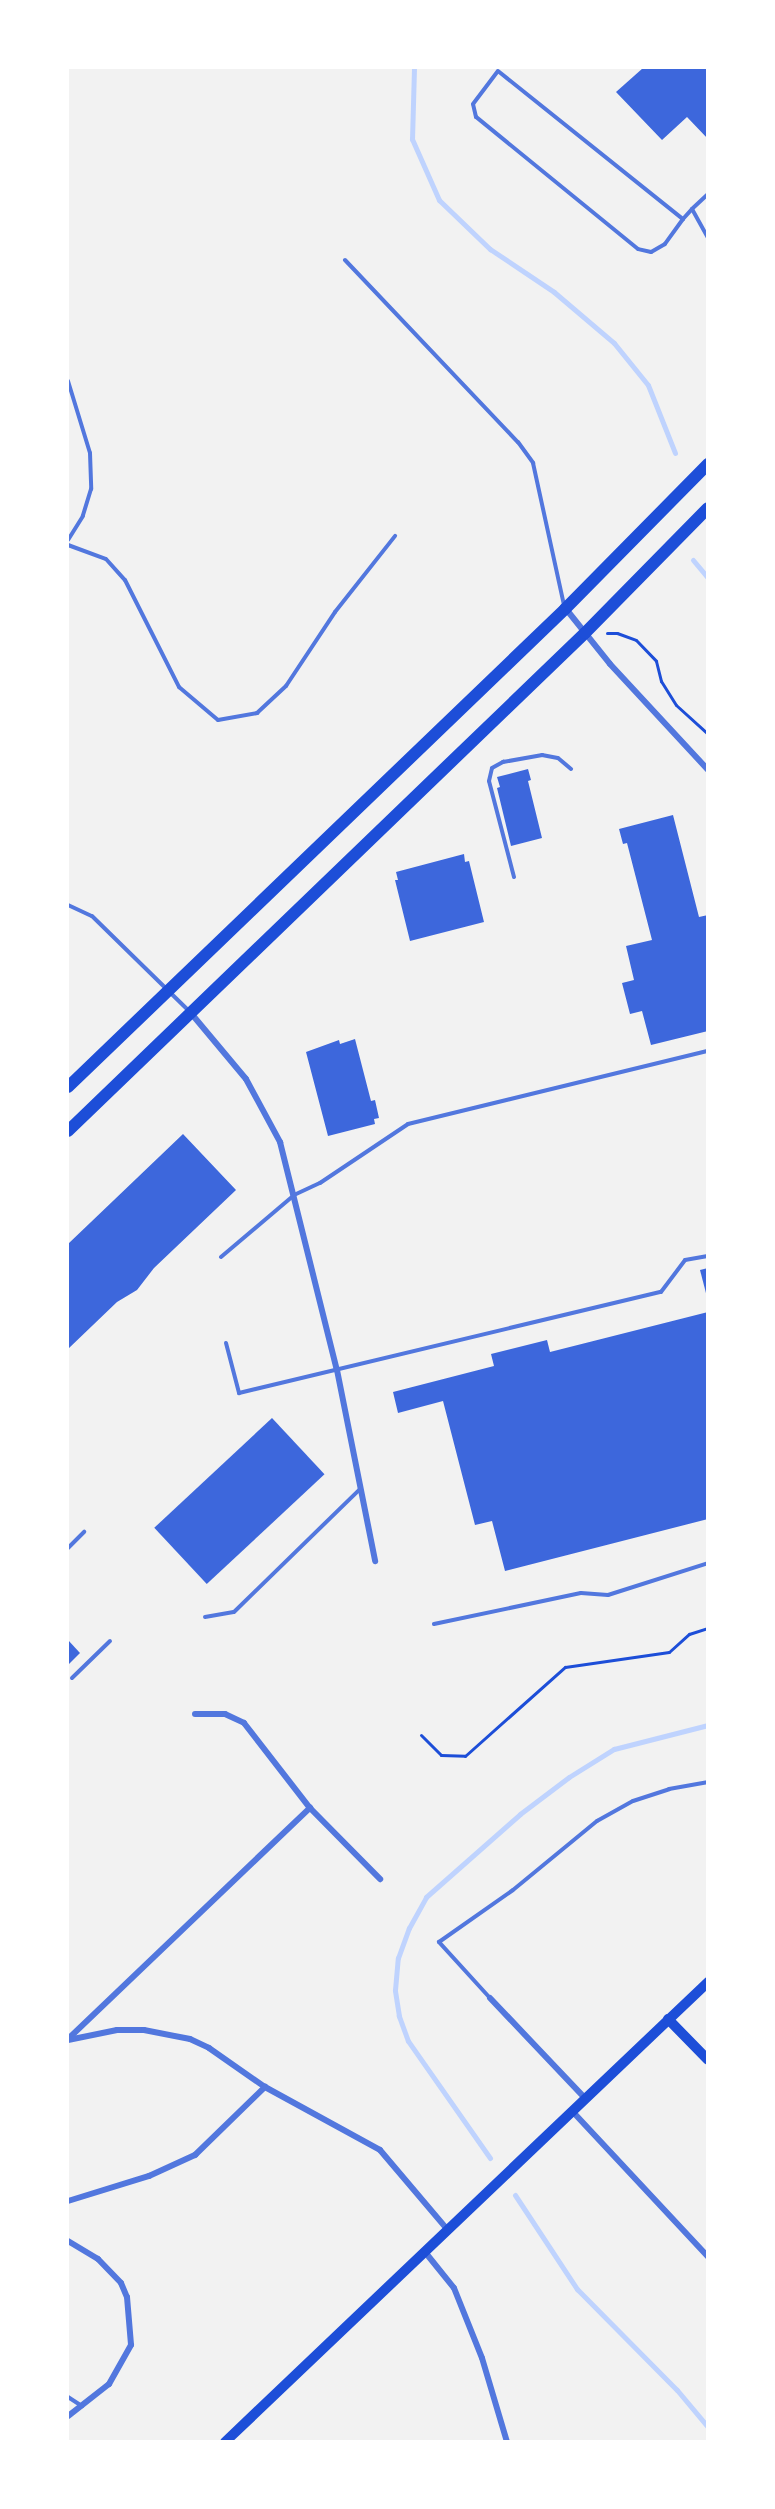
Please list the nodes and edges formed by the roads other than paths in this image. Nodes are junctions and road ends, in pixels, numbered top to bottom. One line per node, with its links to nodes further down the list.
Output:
1 (708, 194): 2 (lane)
2 (692, 209): 3 (lane); 4 (lane)
3 (683, 219): 3 (lane)
4 (708, 238)
5 (345, 260): 12 (lane)
6 (68, 381): 10 (lane)
7 (708, 464): 12 (main road)
8 (708, 508): 13 (main road)
9 (395, 536): 11 (lane)
10 (68, 540)
11 (68, 545)
12 (565, 609): 13 (street); 18 (main road)
13 (585, 633): 15 (street); 19 (main road)
14 (571, 769): 16 (lane)
15 (708, 770)
16 (514, 877)
17 (68, 905): 18 (lane)
18 (168, 990): 19 (lane); 21 (main road)
19 (190, 1012): 22 (main road); 23 (street)
20 (708, 1051): 23 (lane)
21 (68, 1087)
22 (68, 1131)
23 (294, 1195): 25 (lane); 27 (street)
24 (708, 1256): 27 (lane)
25 (221, 1257)
26 (226, 1343): 27 (lane)
27 (337, 1370): 28 (street)
28 (360, 1490): 31 (street); 33 (lane)
29 (84, 1532): 30 (lane)
30 (68, 1548)
31 (375, 1562)
32 (708, 1563): 34 (lane)
33 (205, 1617)
34 (434, 1624)
35 (110, 1641): 36 (lane)
36 (72, 1677)
37 (195, 1714): 39 (street)
38 (708, 1782): 42 (lane)
39 (310, 1808): 40 (street); 44 (street)
40 (381, 1879)
41 (708, 1982): 43 (main road)
42 (490, 1998): 47 (street)
43 (668, 2019): 45 (main road); 47 (main road)
44 (68, 2040): 46 (street)
45 (708, 2060)
46 (265, 2087): 49 (street); 50 (street)
47 (586, 2099): 48 (main road)
48 (573, 2112): 50 (main road); 53 (street)
49 (68, 2201)
50 (447, 2229): 52 (main road)
51 (68, 2241): 55 (street)
52 (425, 2252): 57 (main road); 58 (street)
53 (708, 2258)
54 (68, 2397): 55 (lane)
55 (83, 2406): 56 (street)
56 (68, 2416)
57 (225, 2442)
58 (507, 2442)

